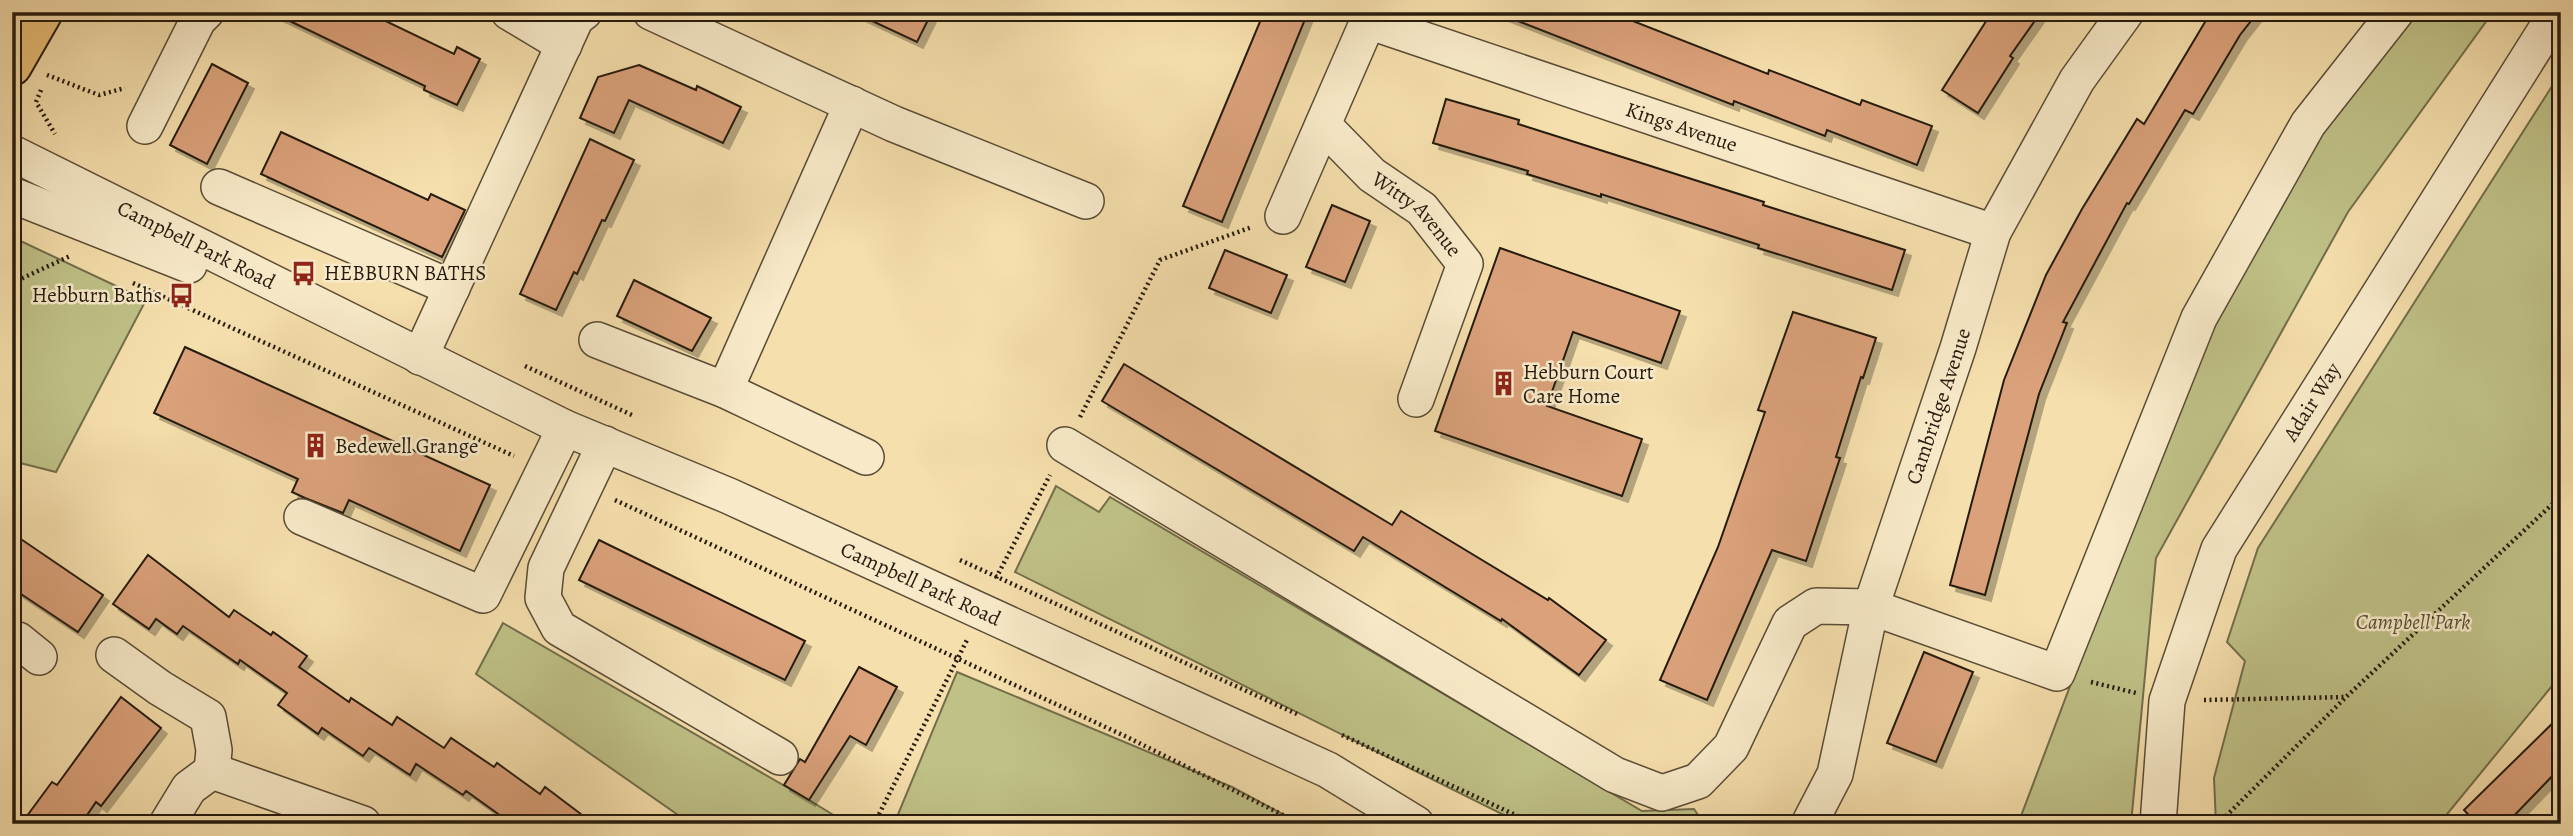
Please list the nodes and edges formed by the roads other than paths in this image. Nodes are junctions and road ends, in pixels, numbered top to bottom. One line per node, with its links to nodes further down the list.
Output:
1 (43, 12): 11 (main road)
2 (206, 12): 13 (street)
3 (509, 12): 10 (street)
4 (584, 12): 10 (street)
5 (651, 12): 12 (street)
6 (2126, 12): 20 (street, Cambridge Avenue)
7 (2396, 12): 31 (street)
8 (2557, 12): 39 (street, Adair Way)
9 (1370, 17): 14 (street); 20 (street, Kings Avenue)
10 (564, 45): 21 (street)
11 (29, 71)
12 (852, 104): 18 (street); 24 (street)
13 (152, 113)
14 (1323, 125): 19 (street); 25 (street, Witty Avenue)
15 (12, 153): 23 (street, Campbell Park Road)
16 (219, 187): 21 (street)
17 (12, 195): 23 (street, Campbell Park Road)
18 (1086, 201)
19 (1283, 216)
20 (1993, 232): 31 (street, Cambridge Avenue)
21 (452, 288): 23 (street)
22 (597, 340): 24 (street)
23 (420, 357): 26 (street, Campbell Park Road)
24 (725, 390): 29 (street)
25 (1416, 399)
26 (565, 428): 27 (street, Campbell Park Road); 30 (street)
27 (605, 444): 33 (street); 37 (street, Campbell Park Road)
28 (1065, 445): 31 (street)
29 (866, 457)
30 (302, 517)
31 (1871, 607): 38 (street, Cambridge Avenue)
32 (114, 655): 34 (street)
33 (780, 757)
34 (212, 771): 35 (street); 36 (street)
35 (167, 824)
36 (363, 824)
37 (1416, 824)
38 (1809, 824)
39 (2158, 824)

